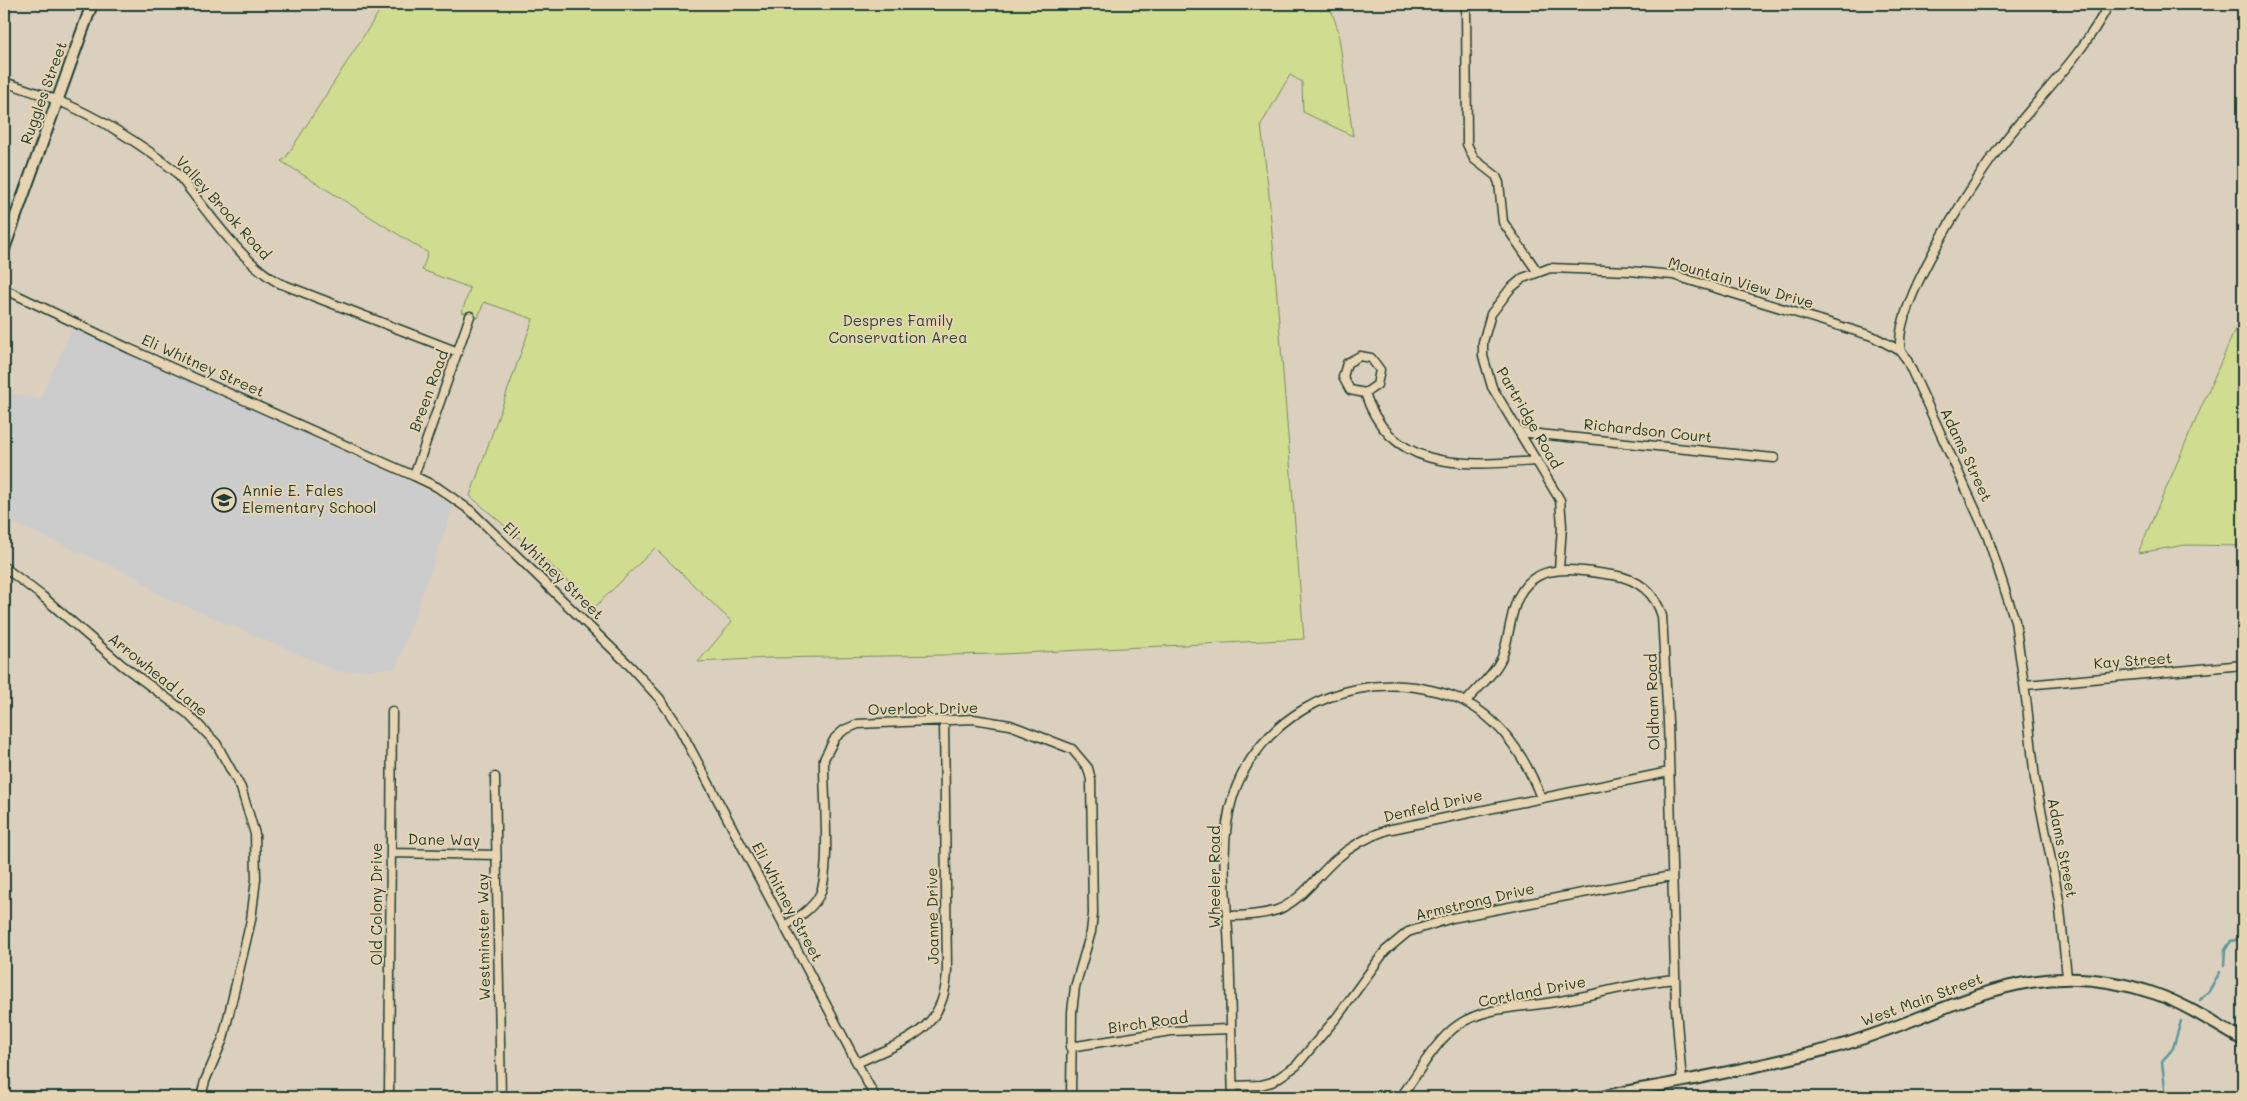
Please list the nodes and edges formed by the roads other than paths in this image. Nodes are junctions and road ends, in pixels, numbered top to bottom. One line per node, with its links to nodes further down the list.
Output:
1 (92, 4): 5 (street, Ruggles Street)
2 (1466, 4): 7 (street)
3 (2109, 4): 10 (street)
4 (4, 82): 5 (street, Valley Brook Road)
5 (58, 101): 6 (street, Ruggles Street); 11 (street, Valley Brook Road)
6 (4, 249)
7 (1537, 271): 10 (street, Mountain View Drive); 13 (street, Partridge Road)
8 (4, 289): 16 (street, Eli Whitney Street)
9 (470, 316): 11 (street, Breen Road)
10 (1901, 351): 20 (street, Adams Street)
11 (458, 352): 16 (street, Breen Road)
12 (1365, 393): 12 (street); 15 (street)
13 (1519, 432): 14 (street, Richardson Court); 15 (street, Partridge Road)
14 (1774, 458)
15 (1537, 461): 18 (street, Partridge Road)
16 (414, 476): 31 (street, Eli Whitney Street)
17 (4, 567): 40 (street, Arrowhead Lane)
18 (1559, 569): 21 (street, Oldham Road); 24 (street, Oldham Road)
19 (2243, 665): 20 (street, Kay Street)
20 (2025, 684): 32 (street, Adams Street)
21 (1466, 702): 26 (street, Wheeler Road); 30 (street, Wheeler Road)
22 (392, 711): 27 (street, Old Colony Drive)
23 (944, 721): 31 (street, Overlook Drive); 36 (street, Overlook Drive); 37 (street, Joanne Drive)
24 (1669, 772): 26 (street, Denfeld Drive); 29 (street, Oldham Road)
25 (495, 777): 28 (street, Westminster Way)
26 (1541, 798): 30 (street, Denfeld Drive)
27 (390, 854): 28 (street, Dane Way); 41 (street, Old Colony Drive)
28 (496, 855): 42 (street, Westminster Way)
29 (1671, 876): 33 (street, Oldham Road); 39 (street, Armstrong Drive)
30 (1228, 916): 34 (street, Wheeler Road)
31 (785, 926): 37 (street, Eli Whitney Street)
32 (2067, 978): 35 (street, West Main Street); 38 (street, West Main Street)
33 (1675, 979): 38 (street, Oldham Road); 46 (street, Cortland Drive)
34 (1231, 1028): 36 (street, Birch Road); 39 (street, Wheeler Road)
35 (2243, 1040)
36 (1070, 1047): 44 (street, Overlook Drive)
37 (857, 1063): 43 (street, Eli Whitney Street)
38 (1682, 1082): 47 (street, West Main Street)
39 (1232, 1086): 45 (street, Wheeler Road)
40 (201, 1097)
41 (389, 1097)
42 (501, 1097)
43 (875, 1097)
44 (1071, 1097)
45 (1233, 1097)
46 (1401, 1097)
47 (1602, 1097)

